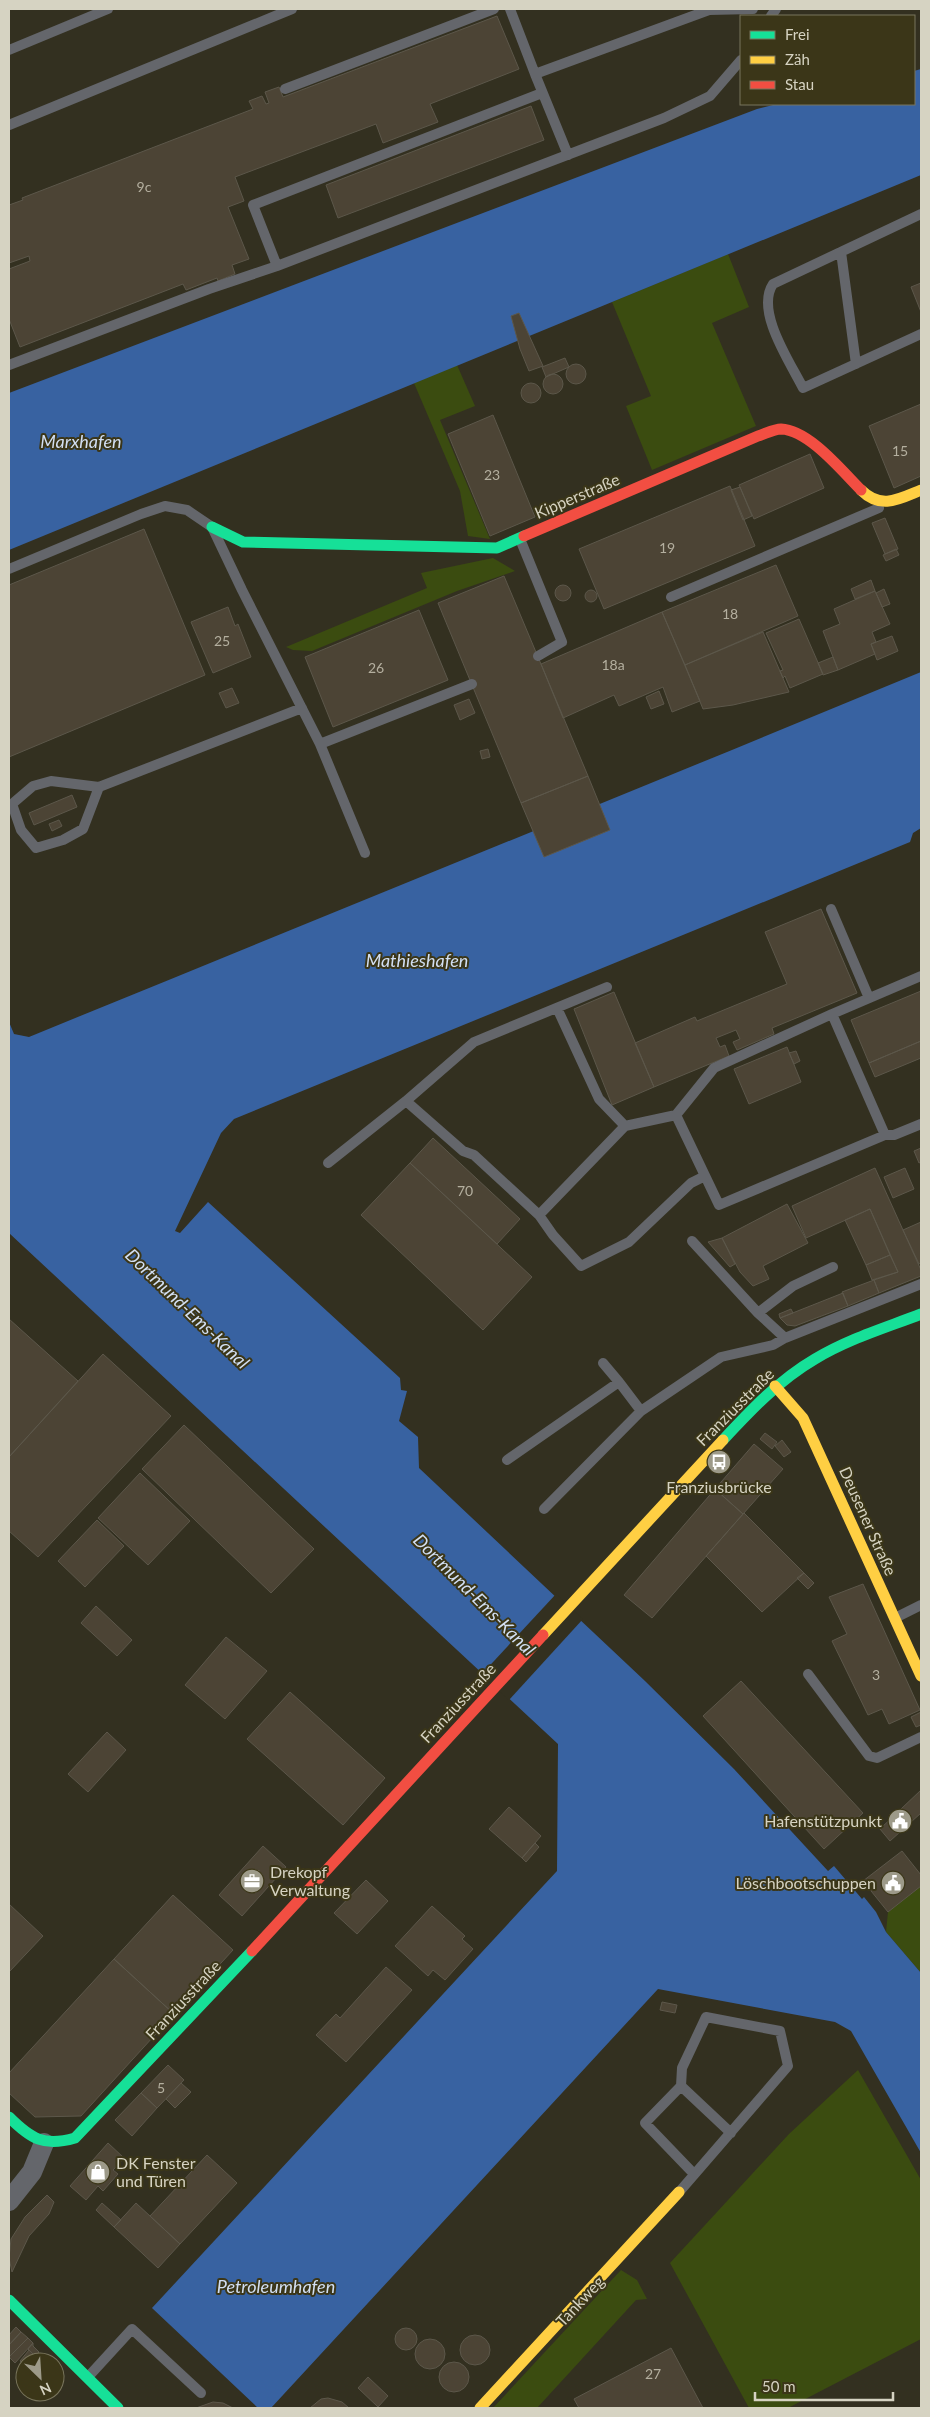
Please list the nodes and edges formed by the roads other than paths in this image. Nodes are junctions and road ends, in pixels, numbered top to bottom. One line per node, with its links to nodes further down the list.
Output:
1 (108, 9): 7 (lane)
2 (292, 9): 12 (lane)
3 (494, 9): 10 (lane)
4 (510, 9): 9 (lane)
5 (709, 9): 6 (lane); 9 (lane)
6 (753, 9)
7 (9, 50)
8 (740, 61): 13 (lane)
9 (535, 74): 11 (lane)
10 (285, 89)
11 (542, 93): 13 (lane); 16 (lane)
12 (9, 125)
13 (568, 155): 16 (lane)
14 (921, 214): 15 (lane)
15 (842, 252): 19 (lane); 19 (lane)
16 (277, 266): 18 (lane)
17 (921, 334): 19 (lane)
18 (9, 364)
19 (856, 364)
20 (921, 490): 21 (main road)
21 (892, 502): 23 (main road, Kipperstraße); 25 (lane)
22 (212, 527): 23 (main road, Kipperstraße); 24 (lane); 28 (lane)
23 (520, 538): 26 (lane)
24 (9, 569)
25 (671, 597)
26 (538, 656)
27 (472, 684): 29 (lane)
28 (302, 708): 29 (lane); 30 (lane)
29 (320, 744): 32 (lane)
30 (99, 788): 31 (lane); 31 (lane)
31 (10, 804)
32 (365, 853)
33 (831, 908): 36 (lane)
34 (921, 976): 36 (lane)
35 (607, 987): 37 (lane)
36 (869, 998): 38 (lane)
37 (557, 1008): 39 (lane); 42 (lane)
38 (832, 1014): 40 (lane); 43 (lane)
39 (406, 1101): 44 (lane); 46 (lane)
40 (676, 1115): 42 (lane); 45 (lane)
41 (921, 1124): 43 (lane)
42 (625, 1126): 46 (lane)
43 (886, 1135): 45 (lane)
44 (328, 1163)
45 (705, 1176): 46 (lane)
46 (539, 1215)
47 (692, 1241): 50 (lane)
48 (833, 1267): 50 (lane)
49 (921, 1284): 52 (lane)
50 (758, 1313): 52 (lane)
51 (921, 1314): 55 (main road, Franziusstraße)
52 (786, 1338): 56 (lane)
53 (603, 1363): 54 (lane)
54 (619, 1382): 56 (lane); 57 (lane)
55 (775, 1386): 60 (main road, Deusener Straße); 67 (main road, Franziusstraße)
56 (641, 1411): 58 (lane)
57 (507, 1460)
58 (544, 1509)
59 (921, 1605): 60 (lane)
60 (894, 1618): 62 (main road, Deusener Straße)
61 (808, 1674): 63 (lane)
62 (921, 1676)
63 (921, 1737)
64 (681, 2086): 66 (lane); 66 (lane); 68 (lane)
65 (9, 2117): 67 (main road)
66 (730, 2133): 68 (lane)
67 (44, 2142): 70 (street)
68 (694, 2174): 69 (lane)
69 (678, 2192): 75 (main road, Tankweg)
70 (9, 2201)
71 (9, 2300): 72 (main road)
72 (87, 2378): 73 (lane); 74 (main road)
73 (201, 2393)
74 (118, 2408)
75 (480, 2408)

